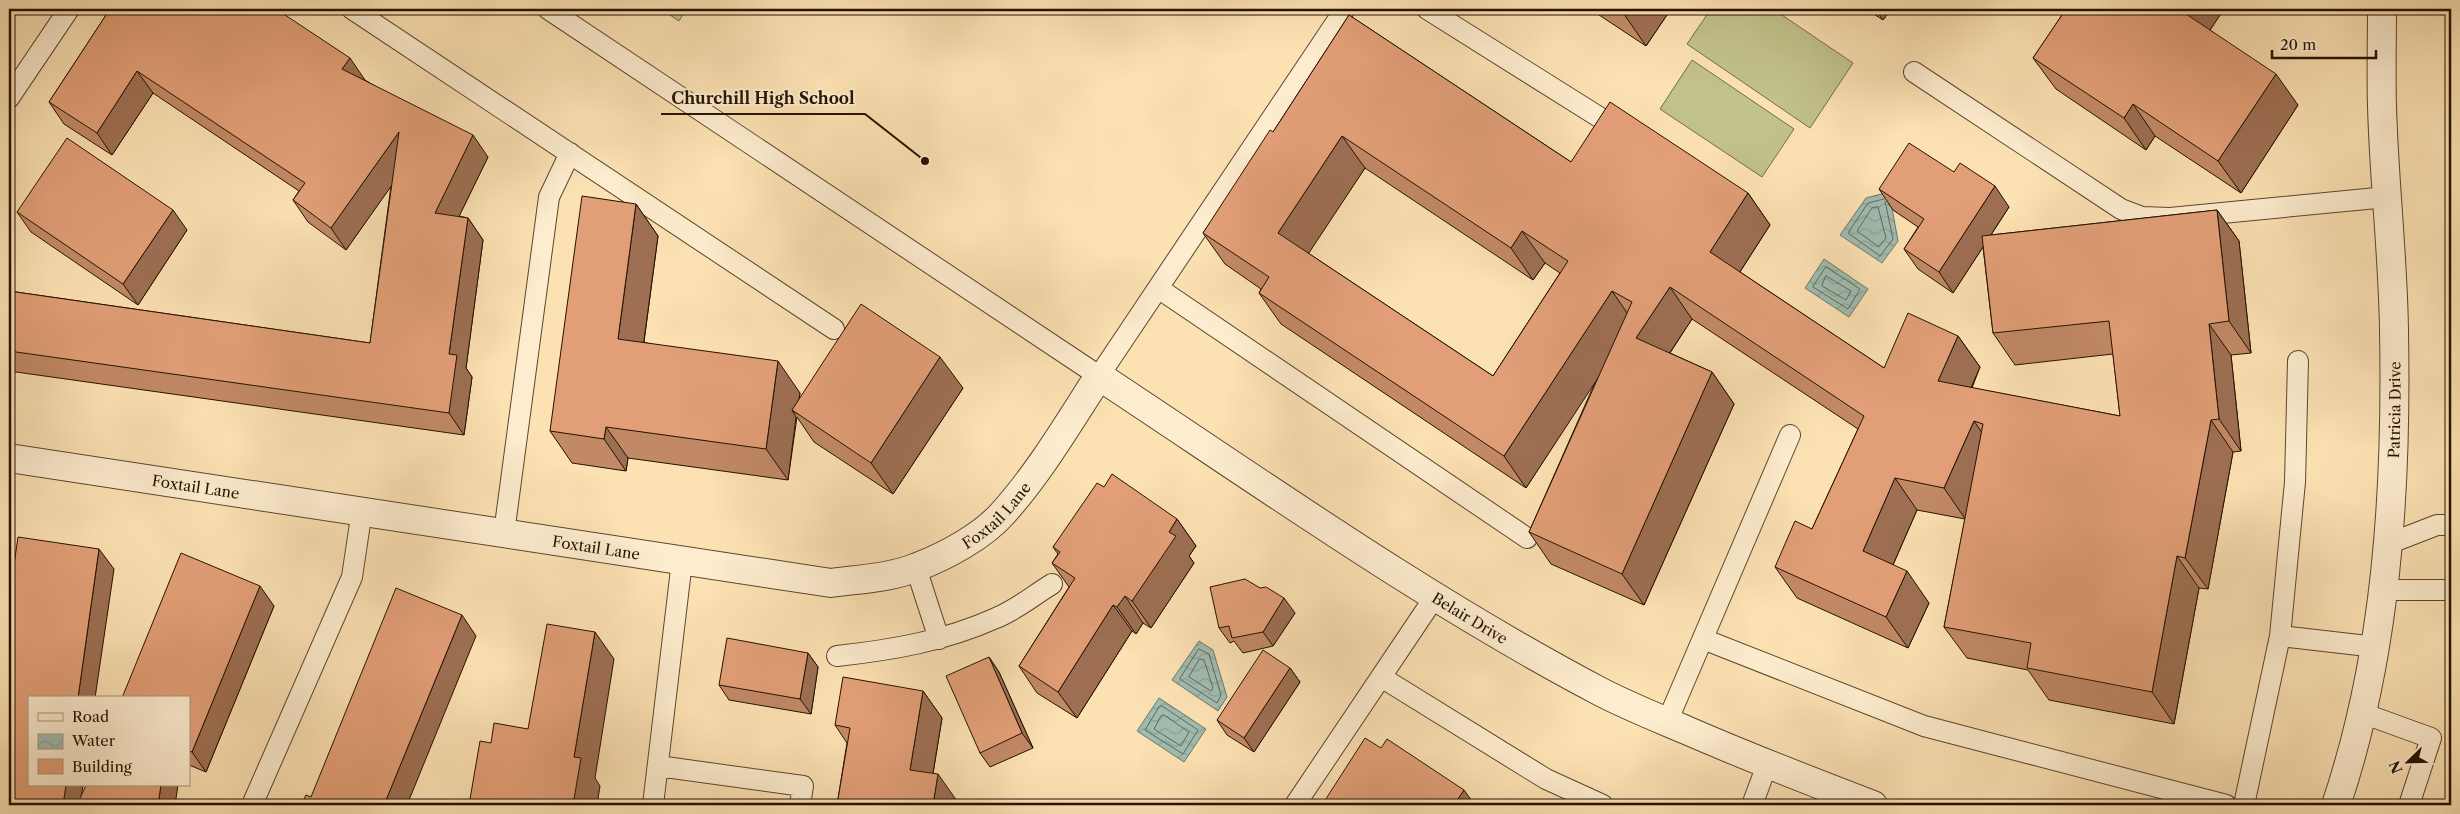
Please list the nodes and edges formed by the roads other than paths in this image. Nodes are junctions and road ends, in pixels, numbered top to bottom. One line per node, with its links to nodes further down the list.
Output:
1 (69, 9): 8 (lane)
2 (352, 9): 10 (lane)
3 (548, 9): 15 (lane)
4 (1345, 9): 12 (lane)
5 (1427, 9): 9 (lane)
6 (2382, 9): 11 (street, Patricia Drive)
7 (1914, 72): 11 (lane)
8 (9, 98)
9 (1599, 117)
10 (570, 154): 13 (lane); 20 (lane)
11 (2387, 198): 22 (street, Patricia Drive)
12 (1158, 288): 15 (lane); 21 (lane)
13 (834, 329)
14 (2298, 361): 29 (lane)
15 (1099, 376): 24 (street, Foxtail Lane); 28 (street, Belair Drive)
16 (1790, 435): 31 (lane)
17 (9, 458): 18 (street, Foxtail Lane)
18 (362, 510): 20 (street, Foxtail Lane); 39 (lane)
19 (2451, 525): 22 (lane)
20 (504, 532): 23 (street, Foxtail Lane)
21 (1527, 538)
22 (2388, 544): 26 (street, Patricia Drive)
23 (682, 561): 24 (street, Foxtail Lane); 38 (lane)
24 (916, 568): 30 (lane)
25 (1052, 584): 30 (lane)
26 (2382, 590): 27 (lane); 32 (street, Patricia Drive)
27 (2451, 590)
28 (1434, 598): 34 (lane); 36 (street, Belair Drive)
29 (2280, 636): 32 (lane); 47 (lane)
30 (939, 639): 33 (lane)
31 (1703, 639): 36 (lane); 46 (lane)
32 (2376, 647): 35 (street, Patricia Drive)
33 (837, 656)
34 (1381, 677): 42 (lane); 43 (lane)
35 (2362, 714): 48 (street, Patricia Drive); 49 (lane)
36 (1667, 722): 37 (street, Belair Drive)
37 (1767, 765): 44 (lane); 45 (street, Belair Drive)
38 (658, 766): 40 (lane); 41 (lane)
39 (252, 805)
40 (653, 805)
41 (800, 805)
42 (1295, 805)
43 (1603, 805)
44 (1752, 805)
45 (1873, 805)
46 (2226, 805)
47 (2244, 805)
48 (2336, 805)
49 (2410, 805)

